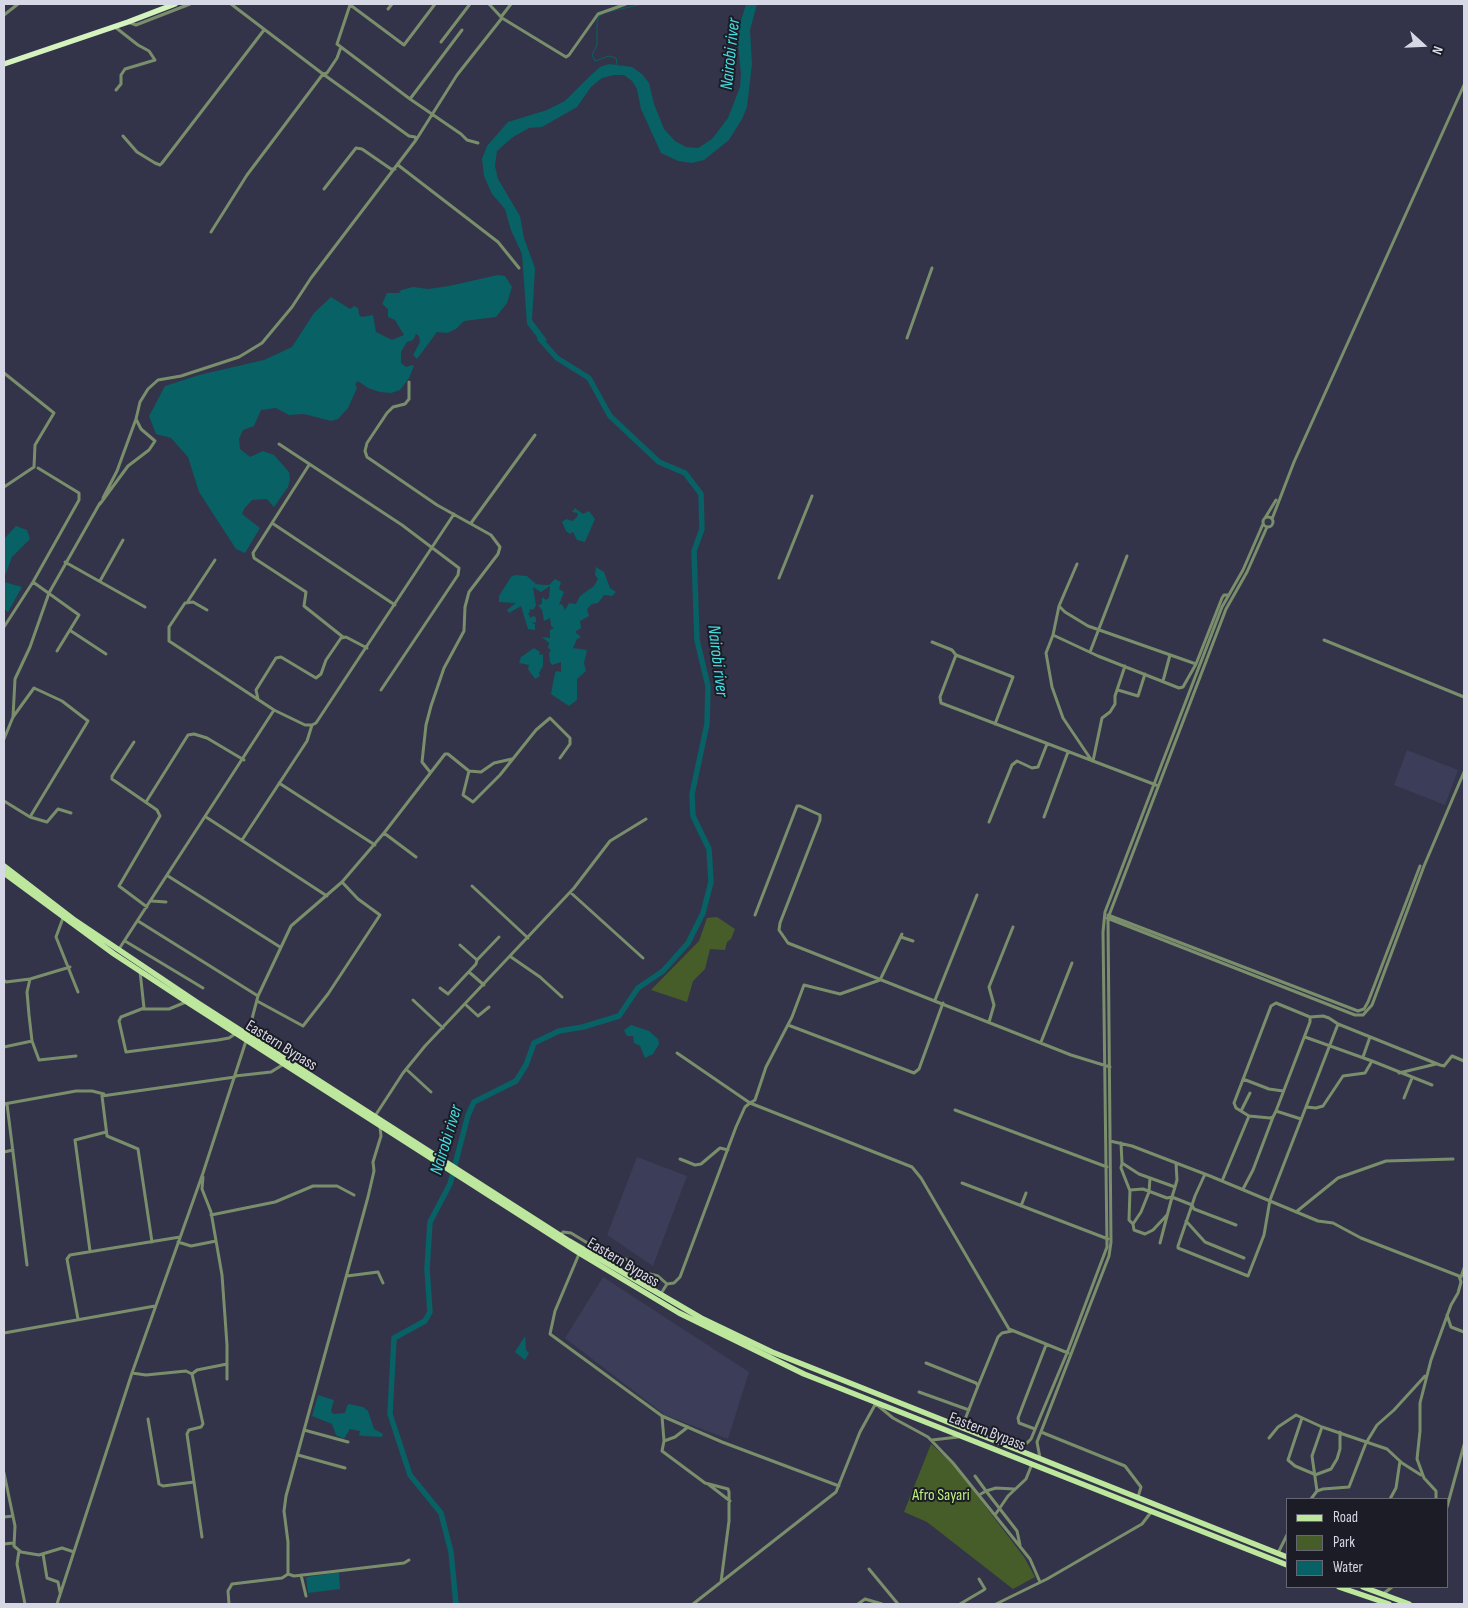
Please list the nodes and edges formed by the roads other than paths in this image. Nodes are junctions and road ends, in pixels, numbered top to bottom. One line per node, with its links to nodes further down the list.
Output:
1 (18, 4): 13 (street)
2 (190, 4): 11 (street)
3 (231, 4): 16 (street)
4 (349, 4): 6 (street); 19 (street)
5 (392, 4): 12 (street)
6 (435, 4)
7 (470, 4): 18 (street)
8 (489, 4): 14 (street)
9 (511, 4): 14 (street)
10 (626, 4): 14 (street)
11 (172, 7): 15 (highway)
12 (388, 9)
13 (4, 16)
14 (502, 18): 25 (street)
15 (115, 27): 20 (highway); 23 (street)
16 (264, 30): 21 (street); 26 (street)
17 (462, 30): 24 (street)
18 (441, 42)
19 (341, 47): 21 (street); 24 (street)
20 (4, 64)
21 (323, 74): 27 (street); 31 (street)
22 (1464, 84): 43 (street)
23 (116, 90)
24 (410, 98): 25 (street)
25 (432, 115): 27 (street); 28 (street)
26 (123, 136)
27 (416, 140): 29 (street)
28 (478, 143)
29 (397, 167): 30 (street); 32 (street); 37 (street)
30 (324, 189)
31 (211, 232)
32 (519, 268)
33 (932, 268): 34 (street)
34 (907, 338)
35 (4, 374): 42 (street)
36 (410, 382): 46 (street)
37 (136, 419): 45 (street); 45 (street)
38 (535, 435): 50 (street)
39 (278, 444): 40 (street)
40 (309, 465): 49 (street); 53 (street)
41 (38, 468): 59 (street)
42 (4, 487)
43 (1280, 494): 47 (street); 48 (street)
44 (812, 496): 58 (street)
45 (100, 504): 56 (street)
46 (454, 514): 50 (street); 53 (street)
47 (1264, 518): 48 (street); 51 (street)
48 (1272, 519): 51 (street)
49 (272, 523): 64 (street); 72 (street)
50 (471, 523): 104 (street)
51 (1265, 526): 62 (street); 88 (street)
52 (124, 540): 60 (street)
53 (432, 547): 64 (street); 86 (street)
54 (1127, 556): 69 (street)
55 (214, 560): 63 (street)
56 (65, 562): 60 (street); 61 (street)
57 (1077, 564): 65 (street)
58 (779, 578)
59 (33, 582): 61 (street); 68 (street)
60 (100, 582): 66 (street)
61 (48, 592): 70 (street); 92 (street)
62 (1229, 595): 81 (street); 88 (street)
63 (187, 602): 67 (street); 90 (street)
64 (395, 605): 75 (street)
65 (1059, 606): 69 (street); 71 (street)
66 (145, 607)
67 (207, 610)
68 (4, 627)
69 (1098, 630): 77 (street); 80 (street)
70 (71, 631): 76 (street); 78 (street)
71 (1053, 635): 77 (street); 102 (street)
72 (343, 637): 75 (street); 90 (street)
73 (1324, 640): 89 (street)
74 (932, 642): 79 (street)
75 (367, 648): 94 (street)
76 (57, 652)
77 (1090, 652): 82 (street)
78 (106, 654)
79 (956, 655): 93 (street); 93 (street)
80 (1170, 655): 81 (street); 84 (street)
81 (1196, 664): 85 (street)
82 (1124, 666): 83 (street); 87 (street)
83 (1145, 674): 84 (street); 87 (street)
84 (1163, 681): 85 (street)
85 (1181, 688): 88 (street)
86 (381, 690)
87 (1118, 690): 102 (street)
88 (1192, 692): 107 (street)
89 (1464, 697)
90 (258, 699): 91 (street)
91 (274, 710): 94 (street); 101 (street)
92 (13, 717): 95 (street); 111 (street)
93 (995, 724): 97 (street)
94 (312, 726): 106 (street)
95 (4, 739)
96 (134, 742): 109 (street)
97 (1047, 744): 98 (street); 115 (street)
98 (1068, 752): 102 (street); 113 (street)
99 (560, 758): 100 (street)
100 (512, 759): 103 (street); 103 (street)
101 (244, 760): 109 (street); 112 (street)
102 (1093, 762): 107 (street)
103 (469, 770): 104 (street)
104 (430, 772): 116 (street)
105 (1464, 772): 132 (street)
106 (279, 783): 117 (street); 118 (street)
107 (1157, 785): 132 (street)
108 (4, 801): 111 (street)
109 (146, 802): 130 (street)
110 (70, 813): 111 (street)
111 (30, 817)
112 (206, 817): 117 (street); 122 (street)
113 (1044, 817)
114 (646, 819): 125 (street)
115 (989, 822)
116 (384, 833): 118 (street); 119 (street)
117 (242, 840): 127 (street)
118 (374, 844): 123 (street)
119 (416, 857)
120 (4, 866): 142 (main road, Eastern Bypass)
121 (4, 873): 133 (main road, Eastern Bypass)
122 (168, 876): 128 (street); 141 (street)
123 (342, 882): 127 (street); 161 (street)
124 (472, 886): 137 (street)
125 (570, 892): 137 (street); 144 (street)
126 (977, 895): 160 (street)
127 (327, 896): 141 (street)
128 (151, 901): 129 (street); 130 (street)
129 (166, 902)
130 (147, 907): 134 (street)
131 (755, 915): 152 (street)
132 (1107, 916): 187 (street); 188 (street)
133 (63, 918): 147 (street); 148 (main road, Eastern Bypass)
134 (138, 921): 139 (street); 157 (street)
135 (1013, 927): 168 (street)
136 (499, 937): 145 (street)
137 (528, 938): 143 (street)
138 (913, 940): 152 (street)
139 (125, 941): 142 (street); 154 (street)
140 (460, 945): 145 (street)
141 (280, 947): 157 (street)
142 (119, 950): 175 (main road, Eastern Bypass)
143 (511, 957): 153 (street); 158 (street)
144 (643, 958)
145 (477, 960): 149 (street)
146 (1072, 963): 177 (street)
147 (70, 968): 150 (street); 156 (street)
148 (140, 971): 162 (main road, Eastern Bypass); 166 (street)
149 (469, 972): 153 (street); 155 (street)
150 (30, 978): 151 (street); 176 (street)
151 (4, 980)
152 (880, 980): 160 (street); 169 (street)
153 (484, 985): 164 (street)
154 (203, 988)
155 (440, 988)
156 (78, 992)
157 (258, 996): 161 (street)
158 (562, 997)
159 (413, 1000): 171 (street)
160 (935, 1000): 163 (street)
161 (256, 1001): 175 (street)
162 (187, 1002): 166 (street); 172 (main road, Eastern Bypass)
163 (943, 1003): 168 (street); 169 (street)
164 (465, 1004): 165 (street); 171 (street)
165 (489, 1007)
166 (143, 1009): 172 (street)
167 (1310, 1017): 170 (street); 173 (street); 193 (street)
168 (989, 1022): 177 (street)
169 (788, 1024): 200 (street)
170 (1338, 1024): 174 (street); 178 (street)
171 (443, 1028): 189 (street)
172 (235, 1033): 175 (main road, Eastern Bypass)
173 (1305, 1036): 178 (street); 195 (street)
174 (1370, 1036): 182 (street); 186 (street)
175 (247, 1037): 185 (main road, Eastern Bypass); 191 (street); 206 (main road, Eastern Bypass)
176 (32, 1041): 179 (street); 181 (street)
177 (1041, 1042): 188 (street)
178 (1330, 1044): 182 (street); 202 (street)
179 (4, 1047)
180 (677, 1052): 200 (street)
181 (76, 1056)
182 (1363, 1058): 183 (street)
183 (1372, 1061): 190 (street); 202 (street)
184 (1464, 1061): 186 (street)
185 (285, 1064): 191 (street); 210 (main road, Eastern Bypass)
186 (1437, 1064): 190 (street)
187 (1110, 1066): 188 (street); 212 (street)
188 (1104, 1067): 212 (street)
189 (406, 1069): 196 (street); 206 (street)
190 (1398, 1073): 192 (street)
191 (235, 1077): 198 (street); 223 (street)
192 (1412, 1078): 194 (street); 199 (street)
193 (1243, 1079): 195 (street); 204 (street)
194 (1432, 1085)
195 (1284, 1091): 205 (street)
196 (431, 1092)
197 (1250, 1093): 204 (street)
198 (104, 1094): 201 (street); 211 (street)
199 (1404, 1098)
200 (750, 1103): 215 (street); 265 (street)
201 (5, 1104): 214 (street)
202 (1306, 1107): 209 (street)
203 (955, 1110): 222 (street)
204 (1241, 1111): 207 (street)
205 (1276, 1111): 208 (street); 209 (street)
206 (375, 1116): 219 (main road, Eastern Bypass)
207 (1249, 1116): 208 (street); 227 (street)
208 (1273, 1117): 230 (street)
209 (1301, 1119): 236 (street)
210 (380, 1127): 219 (main road, Eastern Bypass); 257 (street)
211 (106, 1132): 248 (street); 252 (street)
212 (1109, 1141): 213 (street); 222 (street); 270 (street)
213 (1121, 1143): 220 (street); 221 (street)
214 (13, 1150): 216 (street); 255 (street)
215 (728, 1150): 218 (street); 260 (street)
216 (4, 1152)
217 (1453, 1158): 239 (street)
218 (680, 1159)
219 (443, 1163): 225 (main road, Eastern Bypass)
220 (1122, 1163): 226 (street); 232 (street)
221 (1176, 1163): 224 (street); 229 (street)
222 (1107, 1167): 247 (street)
223 (203, 1173): 240 (street); 246 (street)
224 (1205, 1174): 227 (street); 237 (street)
225 (463, 1176): 245 (main road, Eastern Bypass); 253 (main road, Eastern Bypass)
226 (1150, 1178): 229 (street); 231 (street)
227 (1222, 1181): 230 (street)
228 (962, 1183): 238 (street)
229 (1175, 1187): 235 (street)
230 (1243, 1189): 236 (street)
231 (1149, 1191): 232 (street); 235 (street); 243 (street)
232 (1130, 1192): 243 (street)
233 (1026, 1194): 238 (street)
234 (354, 1195): 240 (street)
235 (1172, 1197): 237 (street); 241 (street)
236 (1270, 1200): 239 (street); 242 (street)
237 (1192, 1205): 242 (street); 244 (street)
238 (1021, 1206): 247 (street)
239 (1296, 1212): 258 (street)
240 (211, 1215): 250 (street)
241 (1167, 1215): 243 (street); 251 (street)
242 (1186, 1221): 254 (street)
243 (1133, 1224)
244 (1236, 1225)
245 (561, 1236): 260 (street); 261 (main road, Eastern Bypass)
246 (180, 1237): 248 (street); 249 (street)
247 (1108, 1239): 270 (street)
248 (152, 1242): 252 (street)
249 (178, 1242): 250 (street); 262 (street)
250 (216, 1242): 273 (street)
251 (1160, 1243)
252 (90, 1251): 264 (street)
253 (579, 1253): 271 (main road, Eastern Bypass); 282 (street)
254 (1244, 1258)
255 (28, 1265)
256 (1464, 1268): 258 (street)
257 (347, 1276): 259 (street); 289 (street)
258 (1461, 1278): 263 (street)
259 (383, 1283)
260 (667, 1284): 261 (street)
261 (660, 1296): 269 (main road, Eastern Bypass)
262 (155, 1306): 264 (street); 274 (street)
263 (1447, 1314): 266 (street); 276 (street)
264 (78, 1319): 267 (street)
265 (1013, 1331): 268 (street); 278 (street)
266 (1464, 1332)
267 (4, 1333)
268 (1046, 1345): 270 (street); 288 (street)
269 (764, 1348): 271 (main road); 287 (main road, Eastern Bypass)
270 (1069, 1353): 288 (street); 290 (street)
271 (762, 1354): 280 (main road, Eastern Bypass)
272 (926, 1363): 278 (street)
273 (227, 1364): 275 (street); 277 (street)
274 (132, 1373): 275 (street); 335 (street)
275 (192, 1374): 309 (street)
276 (1427, 1374): 297 (street); 308 (street)
277 (227, 1380)
278 (978, 1386): 281 (street)
279 (919, 1392): 281 (street)
280 (875, 1402): 292 (main road, Eastern Bypass); 294 (street); 311 (street)
281 (969, 1410): 287 (street)
282 (662, 1416): 285 (street); 295 (street)
283 (1302, 1418): 286 (street); 293 (street); 306 (street)
284 (148, 1419): 309 (street)
285 (688, 1427): 295 (street); 311 (street)
286 (1322, 1427): 291 (street); 306 (street)
287 (962, 1428): 299 (main road, Eastern Bypass)
288 (1035, 1429): 299 (street)
289 (304, 1430): 296 (street); 300 (street)
290 (1041, 1432): 301 (street); 316 (street)
291 (1340, 1432): 297 (street); 306 (street)
292 (960, 1437): 294 (street); 303 (main road, Eastern Bypass)
293 (1269, 1438)
294 (931, 1440): 315 (street)
295 (664, 1441): 310 (street)
296 (348, 1442)
297 (1366, 1443): 302 (street); 314 (street)
298 (1464, 1445): 321 (street)
299 (1017, 1448): 301 (main road, Eastern Bypass)
300 (298, 1455): 304 (street); 342 (street)
301 (1040, 1458): 316 (main road, Eastern Bypass)
302 (1400, 1461): 308 (street); 318 (street)
303 (1032, 1464): 312 (street); 323 (main road, Eastern Bypass)
304 (344, 1468)
305 (4, 1472): 325 (street)
306 (1314, 1474): 314 (street)
307 (975, 1476): 313 (street)
308 (1424, 1478): 319 (street)
309 (194, 1482): 329 (street)
310 (705, 1483): 320 (street); 320 (street)
311 (839, 1486): 345 (street)
312 (1014, 1489): 313 (street); 322 (street)
313 (986, 1491): 315 (street); 322 (street)
314 (1317, 1491): 317 (street)
315 (979, 1495): 324 (street)
316 (1138, 1497): 327 (main road, Eastern Bypass)
317 (1312, 1498)
318 (1391, 1498)
319 (1436, 1498)
320 (730, 1502): 345 (street)
321 (1448, 1503)
322 (1000, 1508): 324 (street); 333 (street)
323 (1152, 1511): 330 (main road, Eastern Bypass); 346 (street)
324 (995, 1515): 333 (street)
325 (13, 1516): 326 (street); 331 (street)
326 (4, 1517)
327 (1230, 1534): 330 (main road); 336 (main road, Eastern Bypass)
328 (1286, 1536): 336 (street)
329 (202, 1537)
330 (1228, 1541): 340 (main road, Eastern Bypass)
331 (13, 1543): 332 (street); 334 (street)
332 (4, 1544)
333 (1020, 1546): 346 (street)
334 (19, 1551): 337 (street); 353 (street)
335 (74, 1552): 337 (street); 350 (street)
336 (1278, 1553): 338 (main road, Eastern Bypass)
337 (42, 1554): 350 (street)
338 (1286, 1556): 340 (main road)
339 (409, 1560): 343 (street)
340 (1284, 1564)
341 (870, 1569): 359 (street)
342 (288, 1574): 343 (street); 355 (street)
343 (301, 1575): 352 (street)
344 (979, 1579): 360 (street)
345 (721, 1582): 356 (street)
346 (1040, 1582): 361 (street)
347 (1342, 1588): 362 (main road)
348 (1373, 1588): 351 (main road)
349 (1391, 1588): 351 (street)
350 (61, 1593): 354 (street)
351 (1383, 1594): 363 (main road)
352 (306, 1596)
353 (25, 1604)
354 (57, 1604)
355 (230, 1604)
356 (693, 1604)
357 (858, 1604): 358 (street)
358 (882, 1604)
359 (898, 1604)
360 (960, 1604)
361 (996, 1604)
362 (1389, 1604)
363 (1409, 1604)

